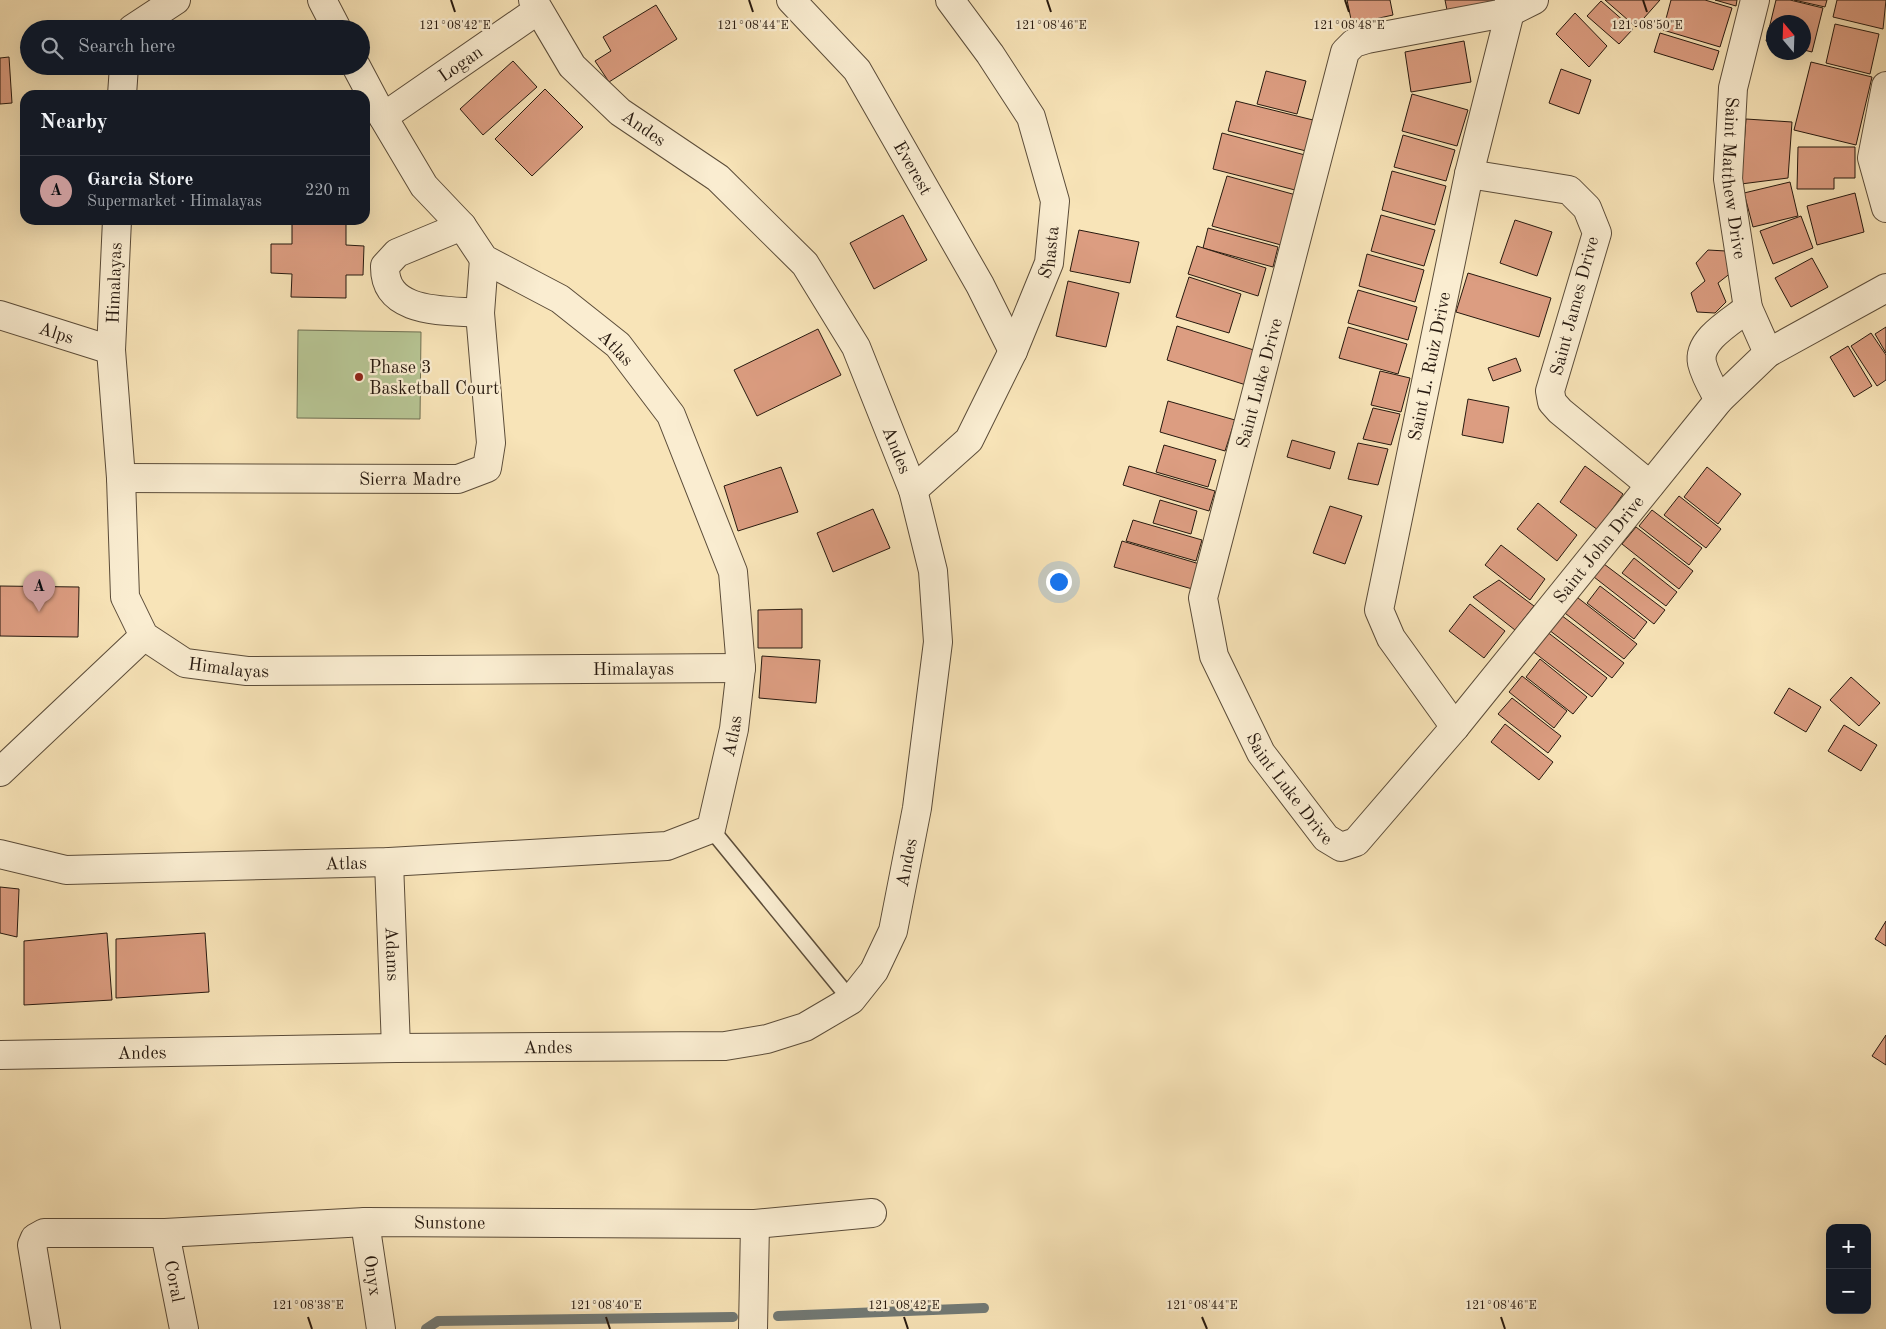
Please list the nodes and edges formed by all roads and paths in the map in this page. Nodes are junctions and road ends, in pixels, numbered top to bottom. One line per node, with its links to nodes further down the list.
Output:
1 (176, 0): 8 (street)
2 (322, 0): 9 (street)
3 (791, 0): 27 (street, Everest)
4 (950, 0): 27 (street, Shasta)
5 (1755, 0): 23 (street, Saint Matthew Drive)
6 (1518, 4): 17 (street, Saint L. Ruiz Drive); 38 (street, Saint Luke Drive)
7 (535, 5): 16 (street, Logan); 32 (street, Andes)
8 (146, 20)
9 (332, 20)
10 (123, 75): 13 (street)
11 (361, 75): 14 (street, Atlas)
12 (1886, 86): 18 (street)
13 (122, 90)
14 (369, 90)
15 (370, 92): 16 (street, Atlas)
16 (383, 117): 20 (street, Atlas)
17 (1469, 174): 31 (street, Saint James Drive); 35 (street, Saint L. Ruiz Drive)
18 (1886, 208)
19 (117, 225): 26 (street, Himalayas)
20 (462, 226): 21 (street, Atlas); 24 (street)
21 (484, 259): 24 (street, Sierra Madre); 34 (street, Atlas)
22 (1886, 288): 28 (street, Saint John Drive)
23 (1748, 308): 28 (street, Saint Matthew Drive); 29 (street)
24 (480, 313): 30 (street, Sierra Madre)
25 (0, 315): 26 (street, Alps)
26 (111, 350): 30 (street, Himalayas)
27 (1013, 351): 32 (street, Shasta)
28 (1768, 353): 29 (street, Saint John Drive)
29 (1719, 400): 31 (street, Saint John Drive)
30 (121, 478): 33 (street, Himalayas)
31 (1650, 485): 35 (street, Saint John Drive)
32 (913, 490): 41 (street, Andes)
33 (144, 636): 34 (street, Himalayas); 36 (street)
34 (741, 668): 37 (street, Atlas)
35 (1455, 727): 38 (street, Saint John Drive)
36 (0, 772)
37 (711, 829): 40 (street, Atlas); 41 (lane)
38 (1341, 847)
39 (0, 854): 40 (street, Atlas)
40 (389, 862): 42 (street, Adams)
41 (851, 1000): 42 (street, Andes)
42 (396, 1048): 43 (street, Andes)
43 (0, 1055)
44 (872, 1213): 46 (street, Sunstone)
45 (365, 1222): 46 (street, Sunstone); 47 (street, Sunstone); 50 (street, Onyx)
46 (755, 1224): 51 (street)
47 (165, 1233): 48 (street, Sunstone); 49 (street, Coral)
48 (46, 1329)
49 (184, 1329)
50 (381, 1329)
51 (754, 1329)

